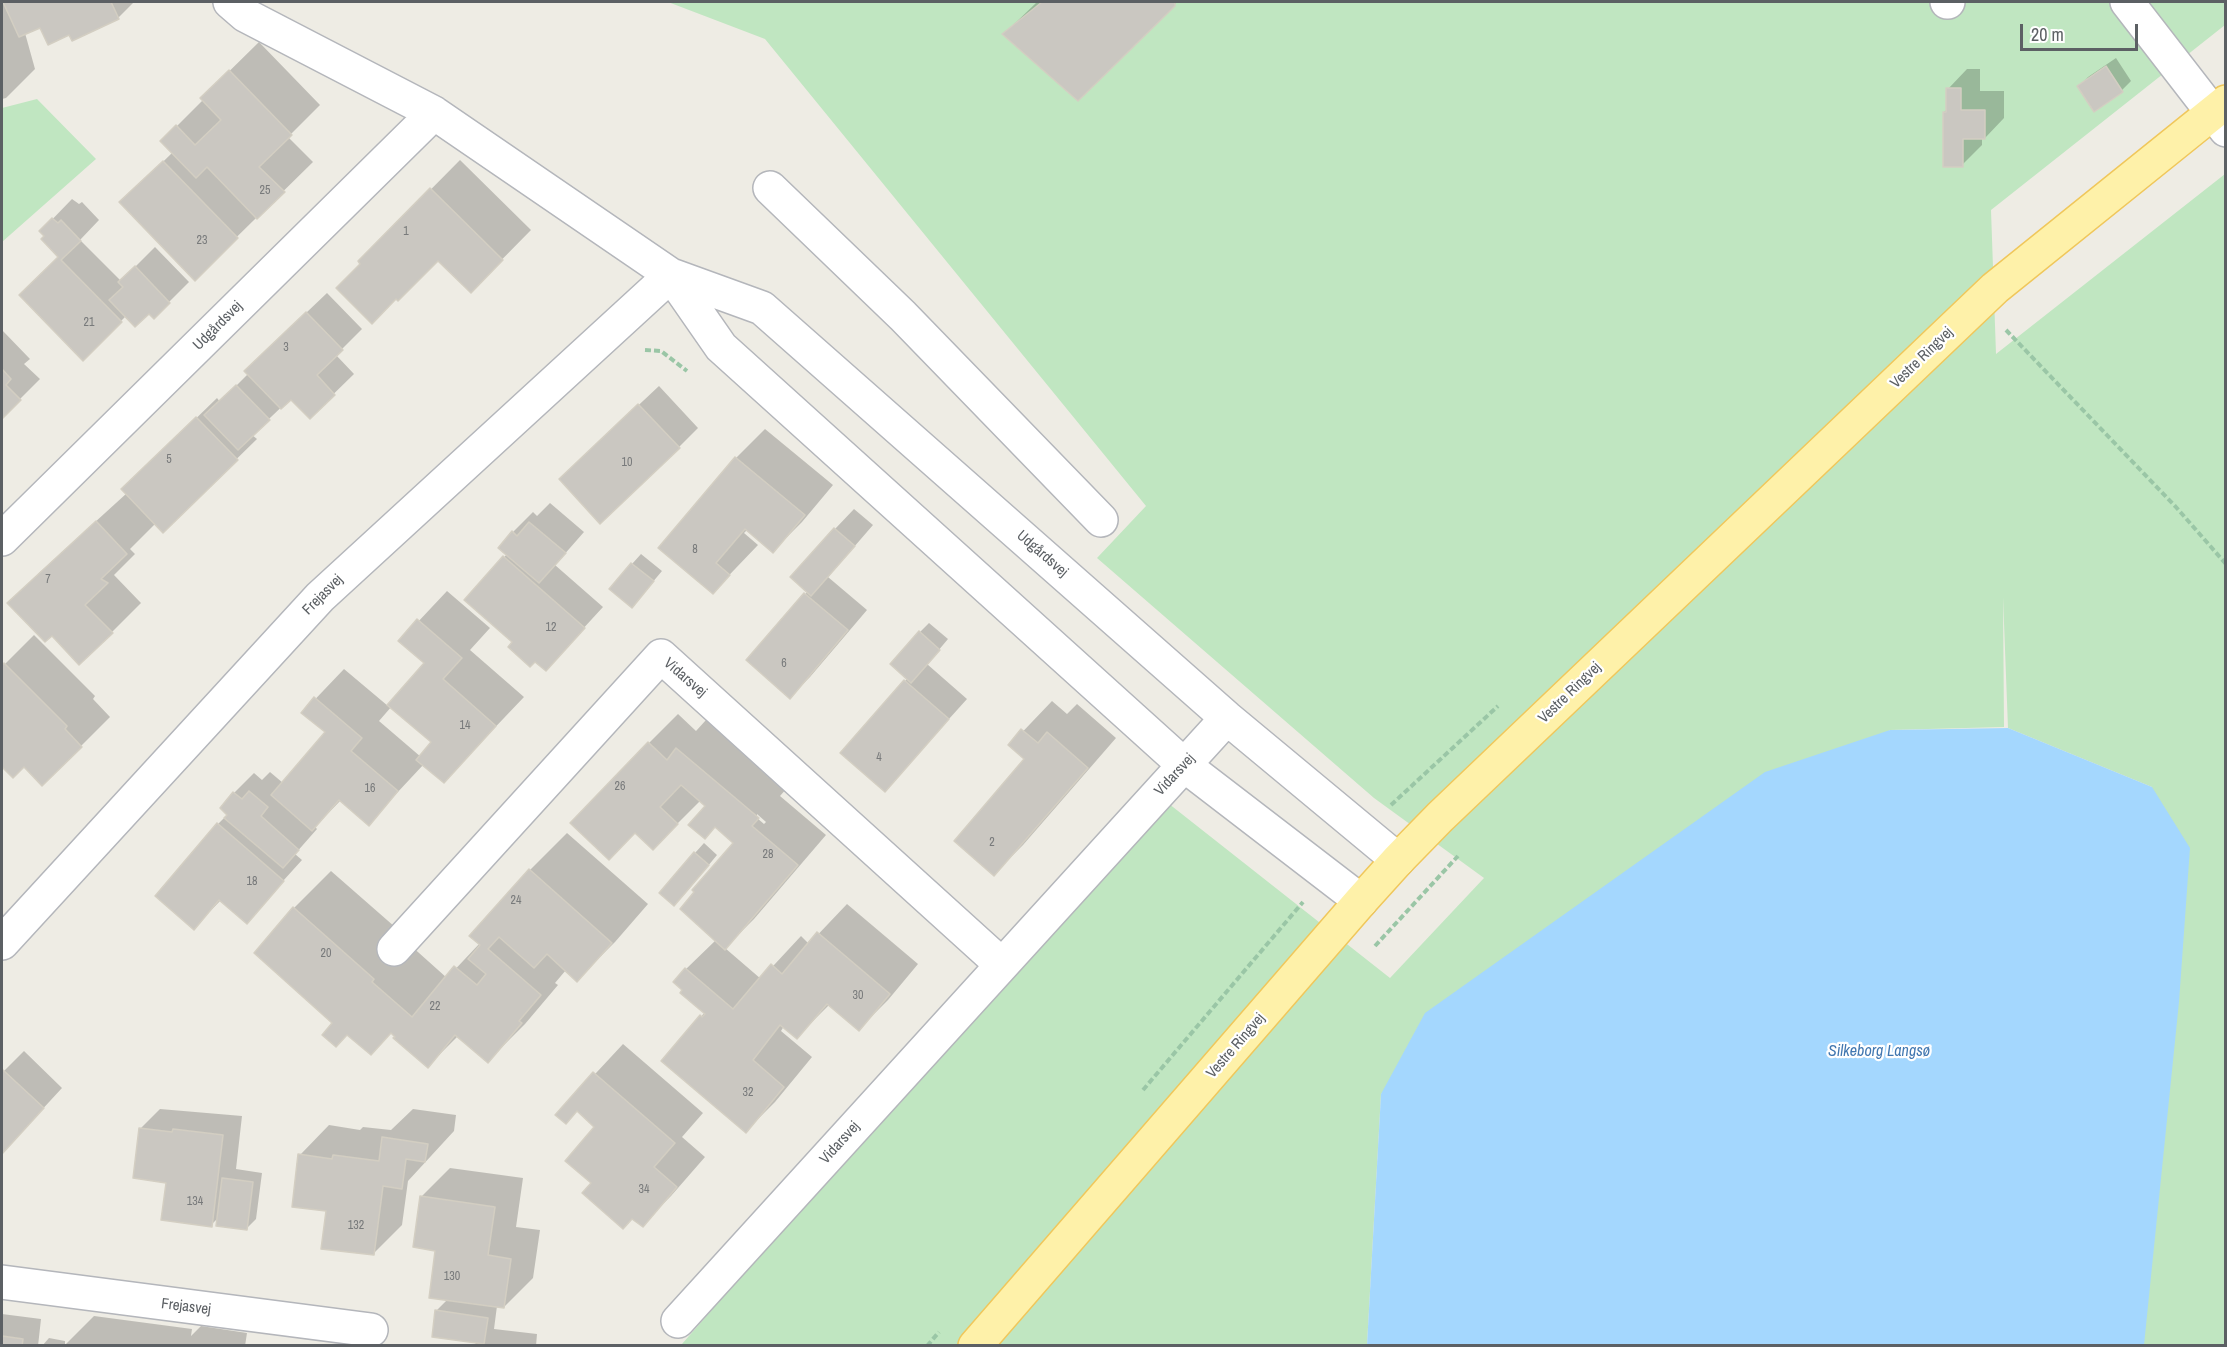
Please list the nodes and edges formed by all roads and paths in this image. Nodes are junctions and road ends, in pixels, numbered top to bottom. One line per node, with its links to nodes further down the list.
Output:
1 (230, 2): 3 (street, Udgårdsvej)
2 (2127, 2): 4 (street)
3 (434, 113): 6 (street, Udgårdsvej); 9 (street, Udgårdsvej)
4 (2221, 115): 14 (main road, Vestre Ringvej)
5 (770, 188): 8 (street)
6 (671, 274): 11 (street, Udgårdsvej); 12 (street, Udgårdsvej); 16 (street, Frejasvej)
7 (1998, 338): 10 (path)
8 (1101, 520)
9 (2, 539)
10 (2226, 564)
11 (1227, 718): 12 (street, Vidarsvej); 14 (street, Udgårdsvej)
12 (1185, 765): 15 (street, Udgårdsvej); 19 (street, Vidarsvej)
13 (1465, 848): 18 (path)
14 (1398, 860): 15 (main road, Vestre Ringvej)
15 (1361, 901): 23 (main road, Vestre Ringvej)
16 (2, 943)
17 (394, 949): 19 (street, Vidarsvej)
18 (1372, 949)
19 (1002, 965): 21 (street, Vidarsvej)
20 (2, 1282): 22 (street, Frejasvej)
21 (678, 1321)
22 (371, 1330)
23 (975, 1346)

